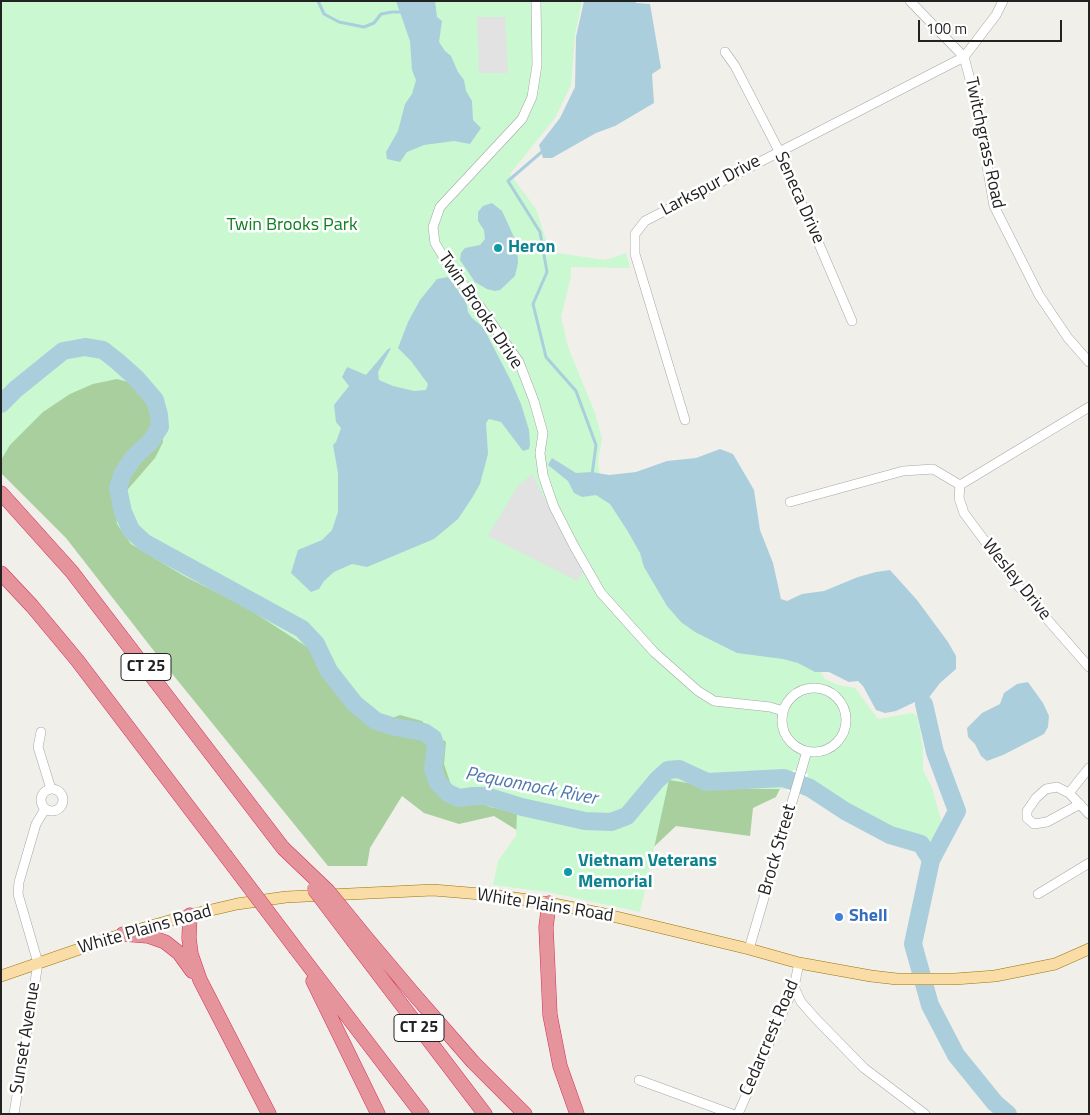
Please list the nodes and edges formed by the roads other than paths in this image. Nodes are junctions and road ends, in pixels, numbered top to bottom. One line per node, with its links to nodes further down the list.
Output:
1 (536, 1): 16 (street, Twin Brooks Drive)
2 (910, 1): 5 (street)
3 (1003, 1): 5 (street, Twitchgrass Road)
4 (725, 52): 6 (street, Seneca Drive)
5 (964, 56): 6 (street, Larkspur Drive); 8 (street, Twitchgrass Road)
6 (779, 151): 7 (street, Seneca Drive); 10 (street, Larkspur Drive)
7 (852, 321)
8 (1089, 362)
9 (1089, 407): 11 (street)
10 (685, 420)
11 (960, 486): 13 (street); 15 (street, Wesley Drive)
12 (1, 494): 30 (highway, CT 25, bridge)
13 (790, 502)
14 (1, 573): 33 (highway, CT 25, bridge)
15 (1089, 666)
16 (783, 711): 18 (street); 18 (street)
17 (41, 732): 20 (street)
18 (807, 751): 31 (street, Brock Street)
19 (1089, 768): 21 (street)
20 (51, 789): 23 (street); 23 (street)
21 (1070, 793): 22 (street); 22 (street)
22 (1080, 804): 24 (street)
23 (45, 809): 34 (street)
24 (1089, 814)
25 (1089, 863): 26 (street)
26 (1038, 894)
27 (549, 903): 28 (main road, White Plains Road); 31 (main road, White Plains Road); 46 (highway)
28 (190, 915): 29 (main road, White Plains Road); 38 (highway)
29 (124, 934): 34 (main road, White Plains Road); 38 (highway)
30 (359, 938): 44 (highway, CT 25); 45 (highway)
31 (749, 949): 35 (main road, White Plains Road)
32 (1089, 950): 35 (main road, White Plains Road)
33 (298, 951): 42 (highway); 43 (highway, CT 25)
34 (38, 963): 36 (main road, White Plains Road); 40 (street, Sunset Avenue)
35 (799, 963): 37 (street, Cedarcrest Road)
36 (1, 976)
37 (794, 987): 48 (street, Cedarcrest Road); 49 (street)
38 (205, 990): 41 (highway)
39 (639, 1080): 47 (street)
40 (14, 1114)
41 (269, 1114)
42 (378, 1114)
43 (422, 1114)
44 (485, 1114)
45 (525, 1114)
46 (577, 1114)
47 (732, 1114)
48 (738, 1114)
49 (925, 1114)

